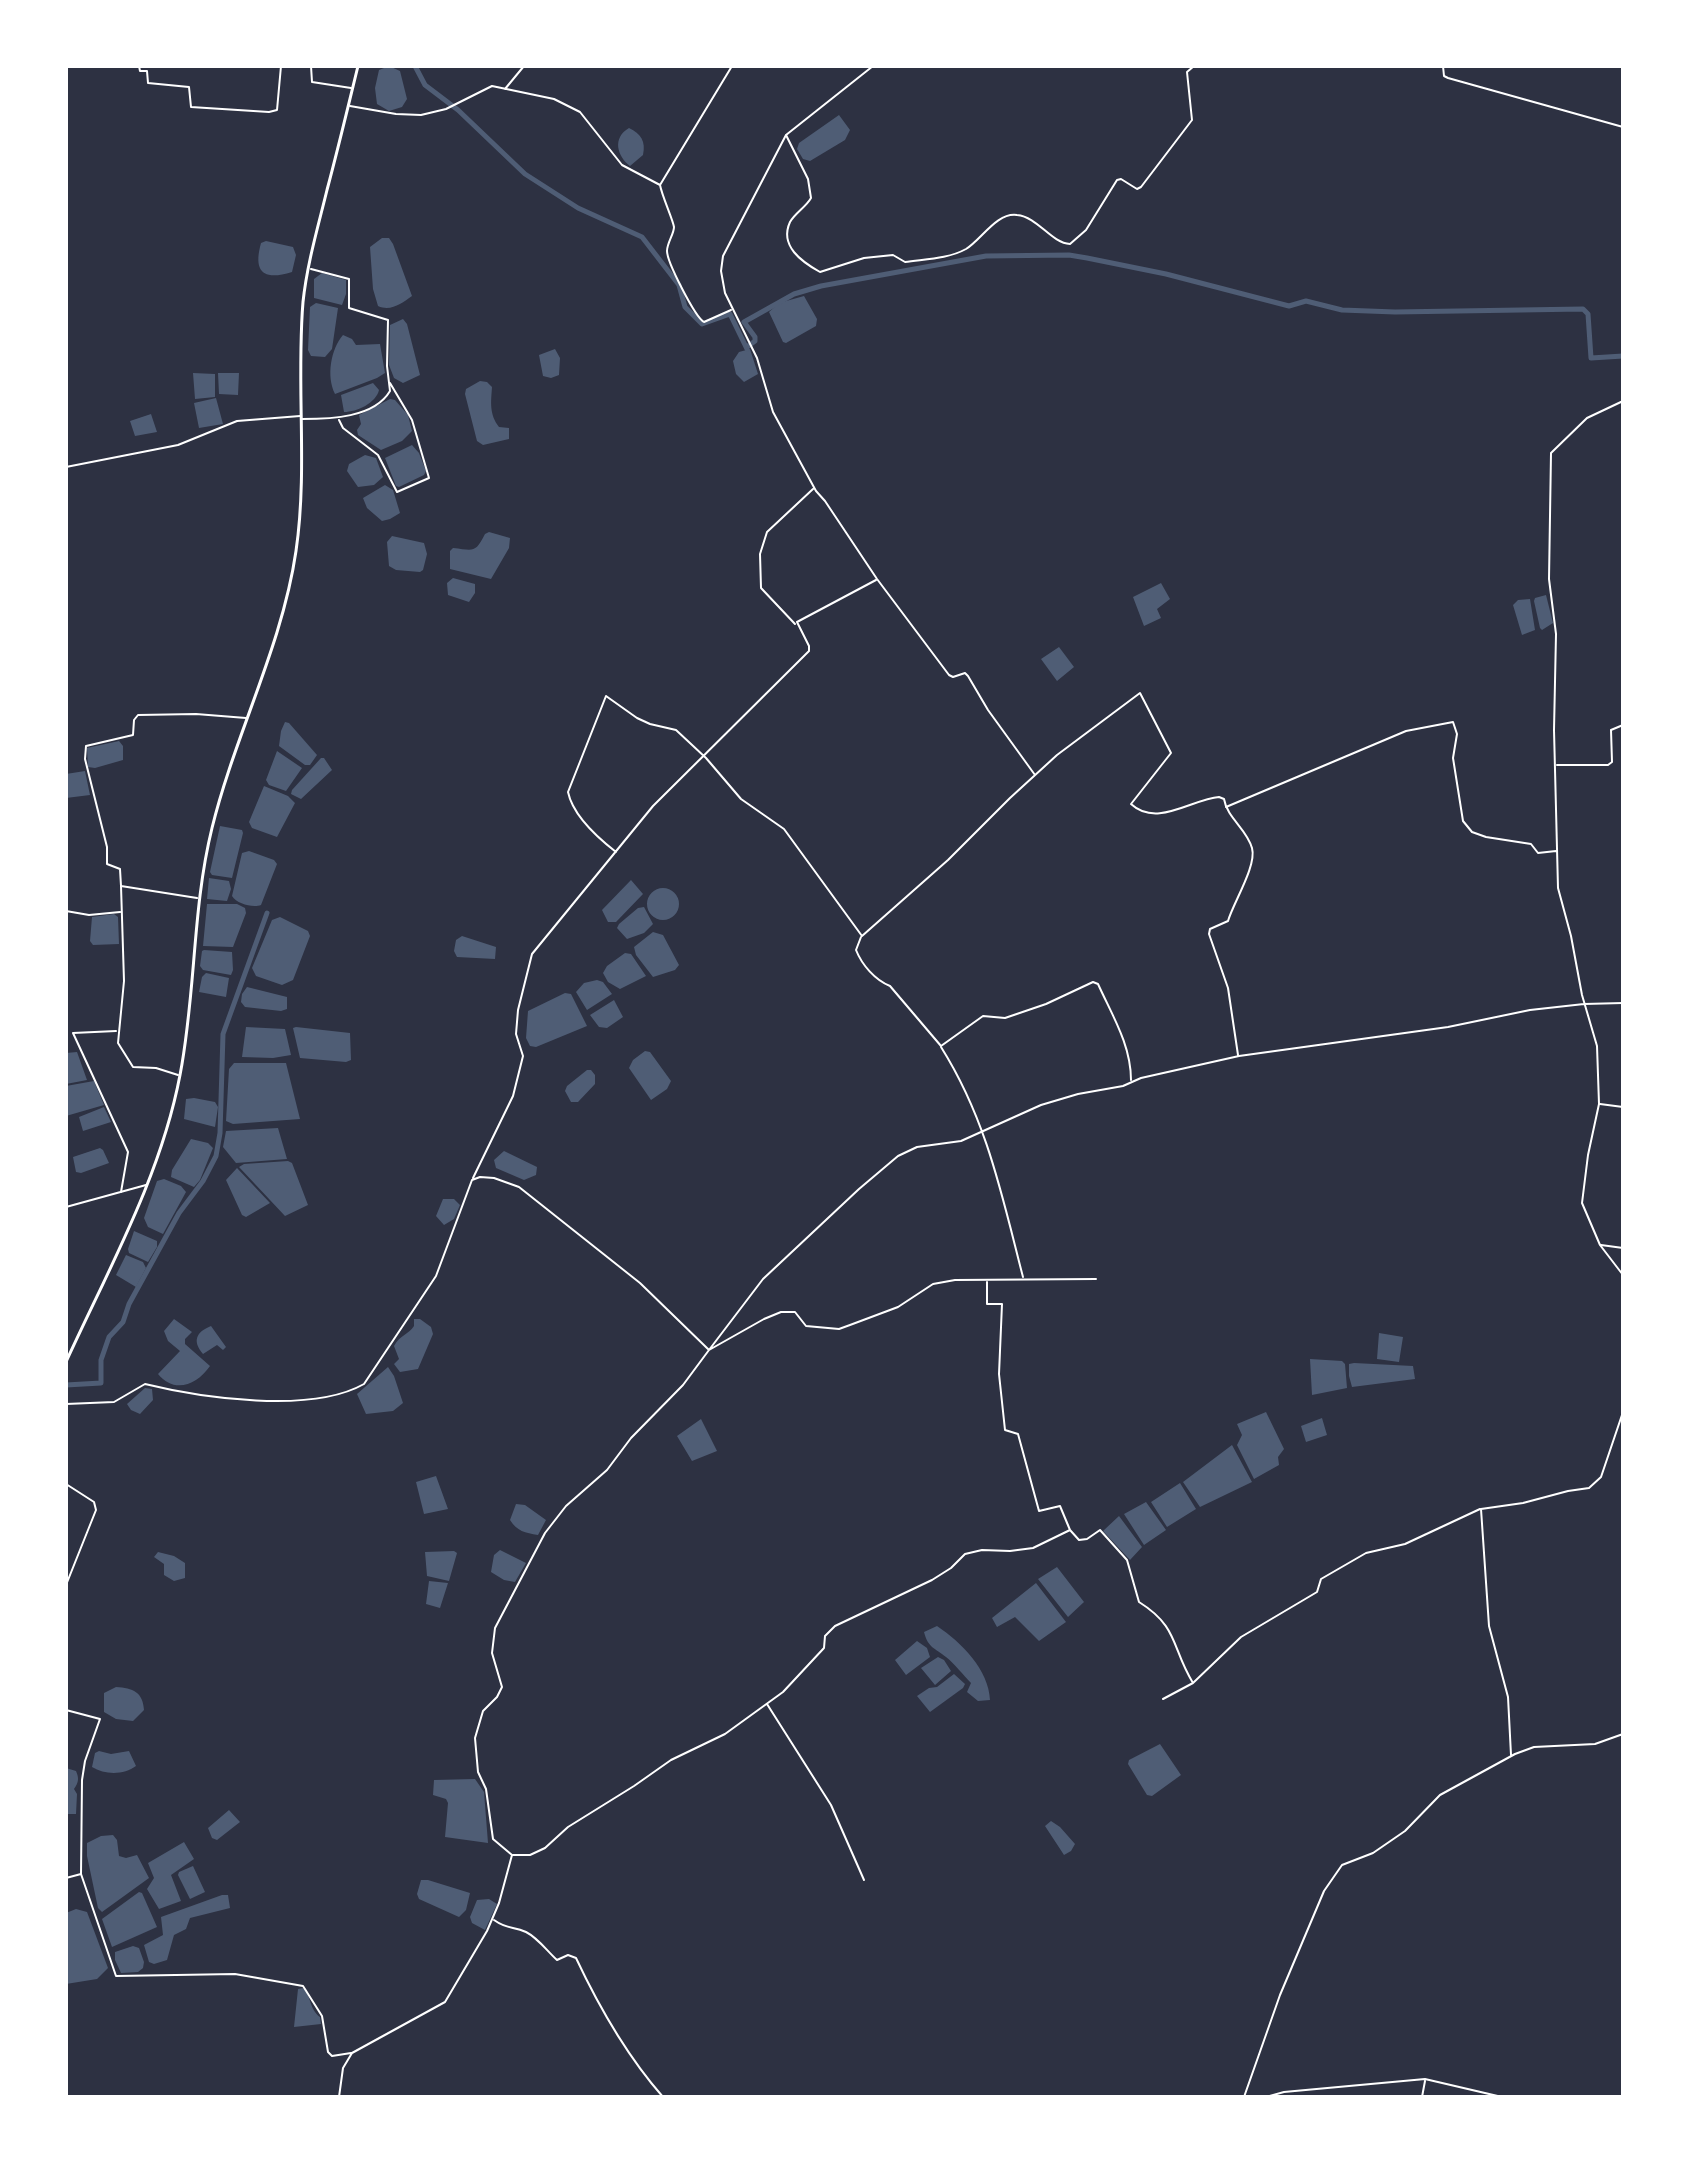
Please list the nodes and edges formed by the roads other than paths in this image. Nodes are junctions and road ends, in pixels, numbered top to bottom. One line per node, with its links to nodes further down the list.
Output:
1 (139, 66): 2 (street)
2 (281, 66)
3 (311, 66): 10 (street)
4 (358, 66): 10 (main road)
5 (524, 66): 11 (street)
6 (732, 66): 15 (street)
7 (873, 66): 14 (street)
8 (1194, 66): 14 (street)
9 (1443, 66): 13 (street)
10 (352, 88): 12 (main road)
11 (505, 89): 12 (street); 15 (street)
12 (348, 106): 16 (main road)
13 (1623, 127)
14 (786, 135): 17 (street)
15 (660, 185): 17 (street)
16 (308, 268): 18 (street); 20 (main road)
17 (732, 309): 23 (street)
18 (390, 382): 21 (street); 21 (street)
19 (1623, 401): 29 (street)
20 (301, 418): 21 (street); 22 (street); 26 (main road)
21 (337, 418)
22 (66, 467)
23 (814, 488): 24 (street); 25 (street)
24 (877, 579): 25 (street); 30 (street)
25 (797, 626): 28 (street)
26 (247, 718): 34 (street); 35 (main road)
27 (1623, 725): 29 (street)
28 (704, 756): 33 (street); 33 (street); 38 (street)
29 (1556, 765): 32 (street)
30 (1035, 775): 31 (street); 38 (street)
31 (1225, 807): 32 (street); 43 (street)
32 (1556, 851): 40 (street)
33 (616, 852): 49 (street)
34 (121, 886): 35 (street); 37 (street)
35 (198, 898): 44 (main road)
36 (66, 911): 37 (street)
37 (121, 912): 41 (street)
38 (862, 936): 42 (street)
39 (1623, 1003): 40 (street)
40 (1584, 1004): 43 (street); 46 (street)
41 (119, 1031): 44 (street); 51 (street)
42 (941, 1046): 45 (street); 48 (street)
43 (1239, 1056): 45 (street)
44 (180, 1076): 50 (main road)
45 (1131, 1081): 48 (street)
46 (1599, 1104): 47 (street); 53 (street)
47 (1623, 1107)
48 (984, 1130): 56 (street); 59 (street)
49 (472, 1180): 59 (street); 61 (street)
50 (147, 1184): 51 (street); 60 (main road)
51 (121, 1192): 52 (street)
52 (66, 1207)
53 (1600, 1245): 54 (street); 55 (street)
54 (1623, 1248)
55 (1623, 1275)
56 (1024, 1279): 57 (street); 58 (street)
57 (1096, 1279)
58 (986, 1281): 59 (street); 65 (street)
59 (709, 1350): 73 (street)
60 (66, 1362)
61 (66, 1404)
62 (1623, 1412): 64 (street)
63 (66, 1484): 66 (street)
64 (1481, 1509): 67 (street); 72 (street)
65 (1070, 1530): 67 (street); 69 (street)
66 (66, 1585)
67 (1193, 1683): 68 (street)
68 (1163, 1699)
69 (766, 1703): 73 (street); 76 (street)
70 (66, 1710): 74 (street)
71 (1623, 1734): 72 (street)
72 (1511, 1756): 82 (street)
73 (512, 1855): 77 (street)
74 (81, 1874): 75 (street); 78 (street)
75 (66, 1878)
76 (864, 1880)
77 (492, 1919): 78 (street); 81 (street)
78 (352, 2053): 80 (street)
79 (1425, 2079): 83 (street); 84 (street); 85 (street)
80 (339, 2097)
81 (663, 2097)
82 (1244, 2097)
83 (1266, 2097)
84 (1422, 2097)
85 (1502, 2097)

